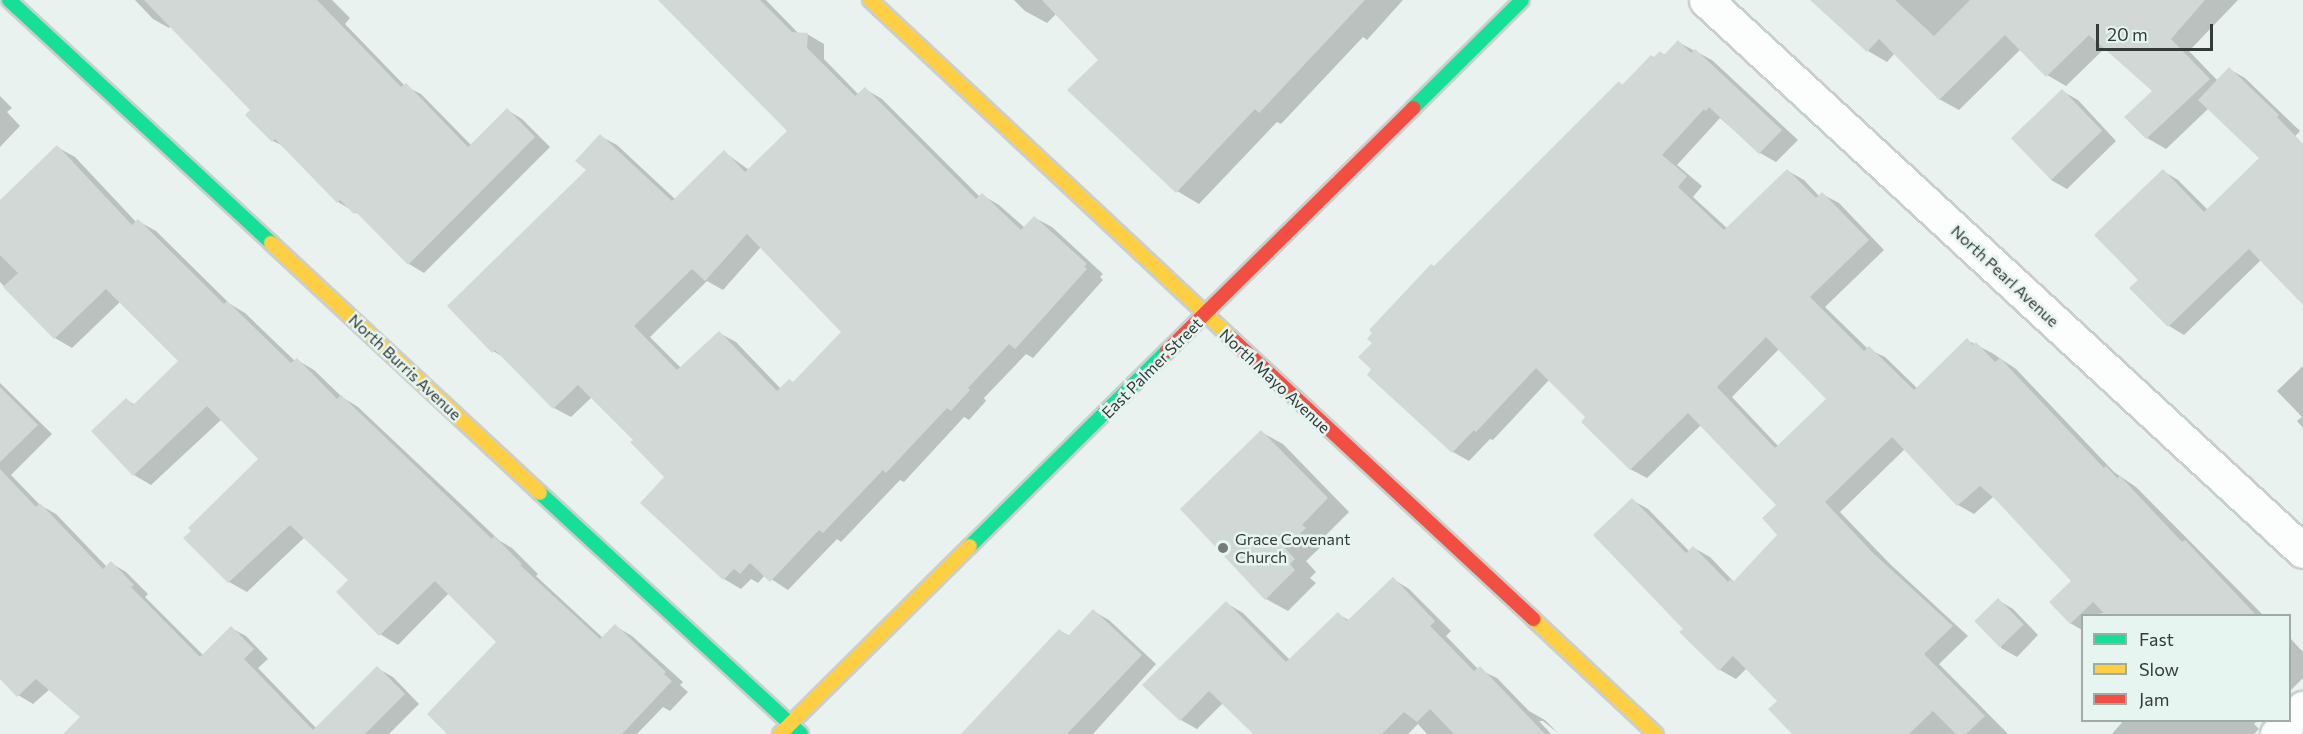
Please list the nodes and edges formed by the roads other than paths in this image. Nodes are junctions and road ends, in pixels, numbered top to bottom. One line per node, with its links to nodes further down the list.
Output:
1 (9, 0): 10 (street, North Burris Avenue)
2 (870, 0): 5 (street, North Mayo Avenue)
3 (1522, 0): 5 (street, East Palmer Street)
4 (1706, 0): 6 (street, North Pearl Avenue)
5 (1205, 316): 10 (street, East Palmer Street); 12 (street, North Mayo Avenue)
6 (2303, 551)
7 (2303, 708): 8 (street)
8 (2291, 720)
9 (2289, 722): 13 (street)
10 (785, 729): 11 (street, North Burris Avenue)
11 (801, 734)
12 (1656, 734)
13 (2277, 734)

